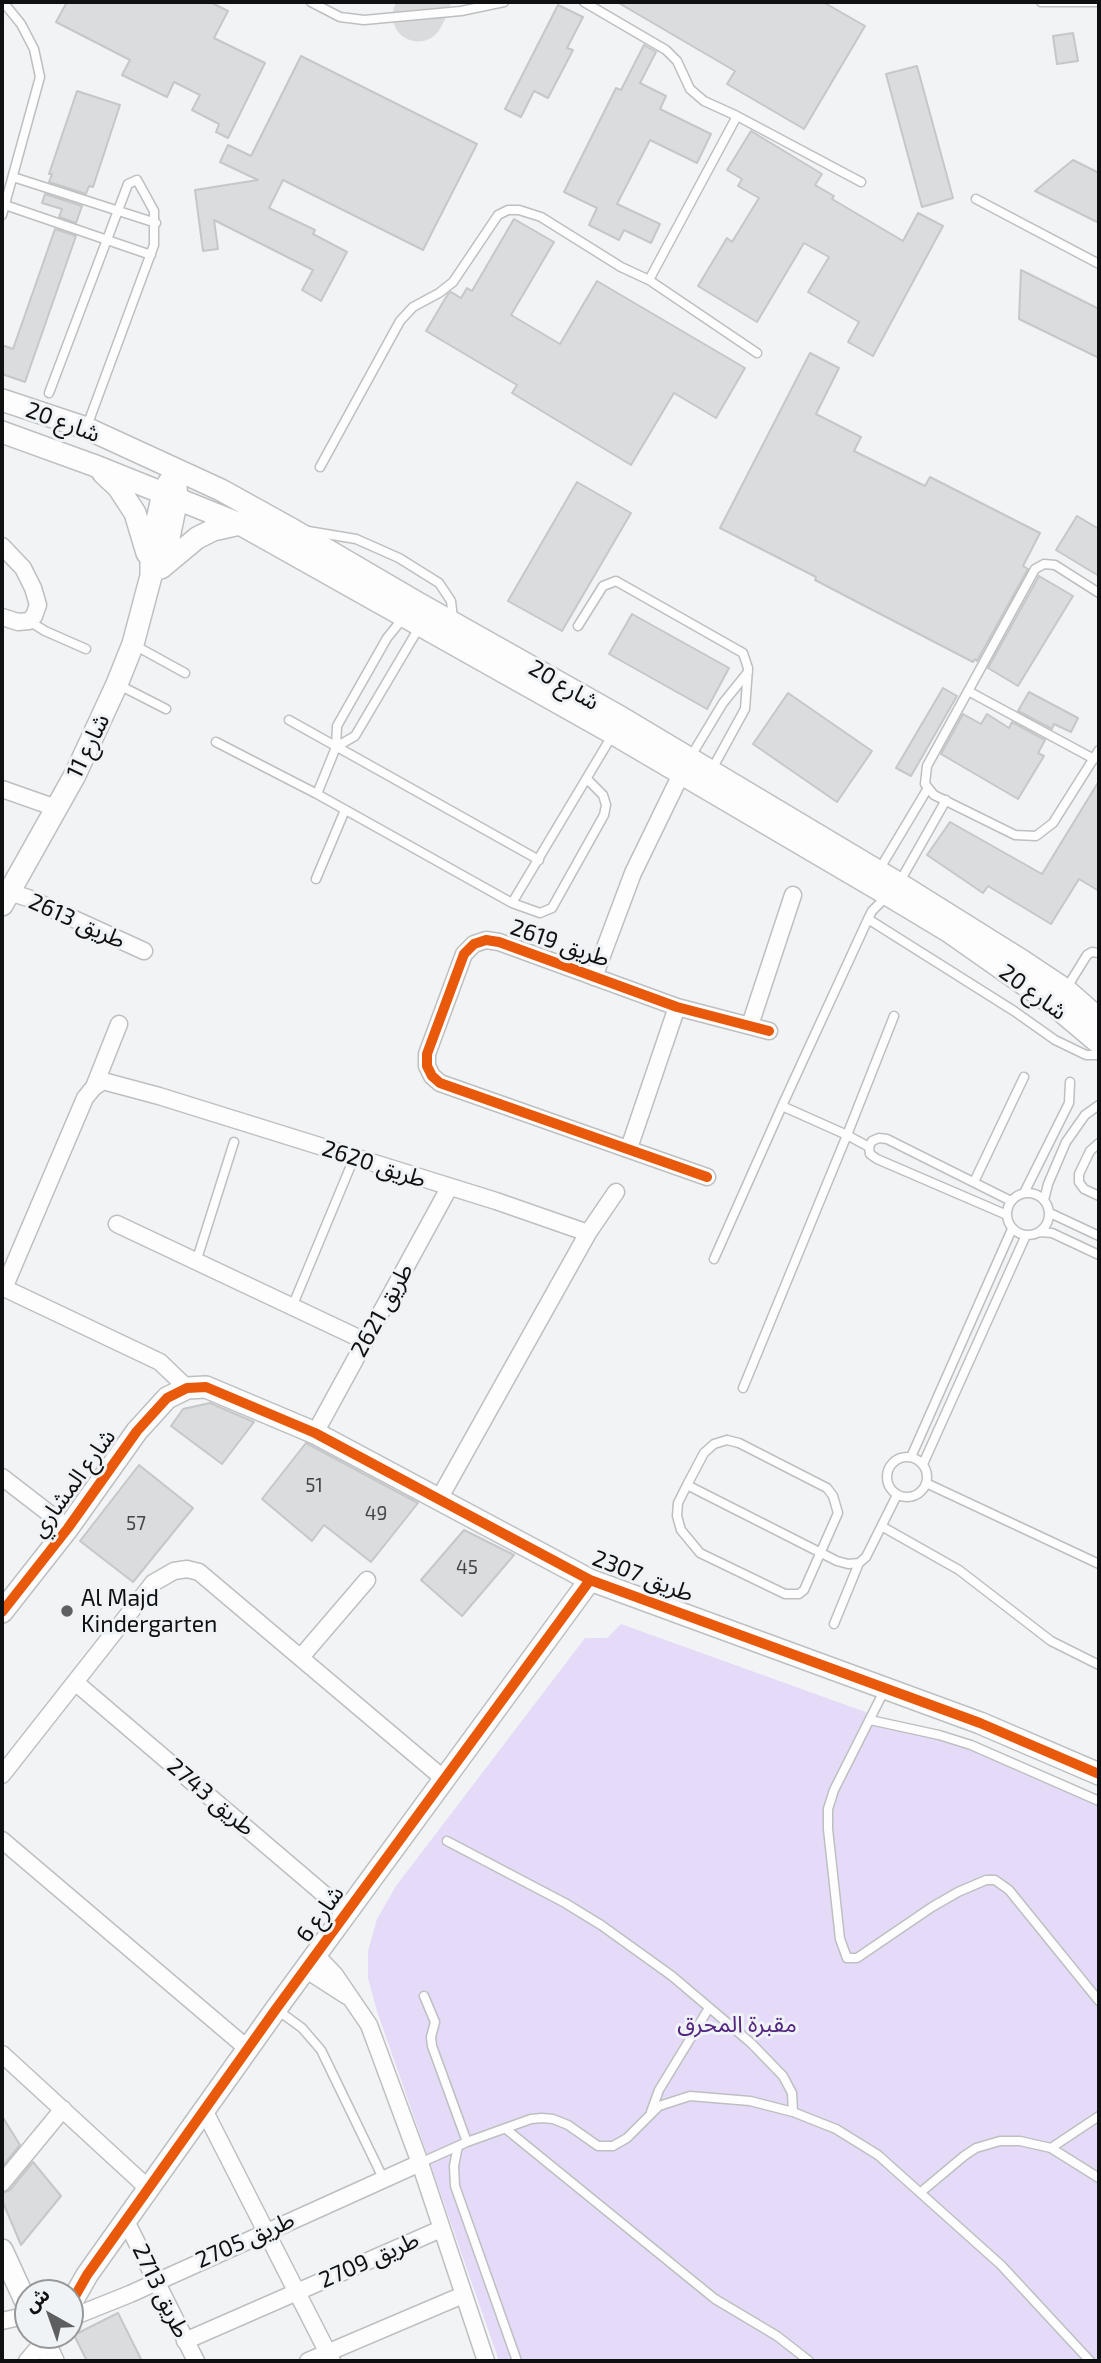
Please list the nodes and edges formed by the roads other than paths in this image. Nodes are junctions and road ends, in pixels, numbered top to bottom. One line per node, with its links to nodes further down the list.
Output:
1 (3, 2): 8 (lane)
2 (311, 2): 3 (lane)
3 (504, 2)
4 (584, 2): 7 (lane)
5 (1041, 2): 6 (lane)
6 (1099, 2)
7 (737, 116): 9 (lane); 18 (lane)
8 (13, 177): 11 (lane); 12 (lane)
9 (861, 182)
10 (976, 199): 17 (lane)
11 (5, 205): 13 (lane); 15 (lane)
12 (118, 211): 14 (lane); 14 (lane); 15 (lane)
13 (2, 215)
14 (156, 223): 16 (lane)
15 (107, 240): 16 (lane); 20 (lane)
16 (151, 255): 22 (lane)
17 (1099, 264)
18 (649, 280): 19 (lane); 25 (lane)
19 (757, 354)
20 (49, 393)
21 (2, 400): 22 (main road, شارع 20)
22 (86, 428): 26 (main road, شارع 20)
23 (2, 432): 24 (main road, شارع 20)
24 (93, 464): 26 (main road, شارع 20); 30 (main road)
25 (320, 467)
26 (173, 481): 27 (main road, شارع 20); 28 (main road, شارع 20); 30 (main road, شارع 11)
27 (240, 524): 30 (main road); 32 (main road, شارع 20)
28 (295, 531): 32 (main road, شارع 20); 35 (lane)
29 (2, 546): 34 (street)
30 (151, 576): 37 (main road, شارع 11)
31 (1099, 593): 42 (lane)
32 (414, 616): 35 (main road, شارع 20); 45 (main road, شارع 20); 47 (lane); 47 (lane)
33 (2, 617): 34 (street)
34 (29, 621): 38 (lane)
35 (453, 622): 45 (main road, شارع 20)
36 (578, 626): 39 (lane)
37 (133, 644): 40 (lane); 41 (main road, شارع 11)
38 (86, 649)
39 (748, 672): 50 (lane); 51 (lane)
40 (184, 673)
41 (117, 684): 43 (lane); 57 (main road, شارع 11)
42 (968, 691): 49 (lane); 53 (lane)
43 (166, 709)
44 (289, 720): 47 (lane)
45 (618, 726): 50 (main road, شارع 20); 52 (lane)
46 (216, 742): 55 (lane)
47 (335, 747): 55 (lane); 59 (lane)
48 (1099, 750): 49 (lane)
49 (1094, 759): 56 (lane)
50 (685, 765): 51 (main road, شارع 20); 68 (street, طريق 2619)
51 (707, 778): 61 (main road, شارع 20)
52 (588, 780): 59 (lane); 64 (lane)
53 (928, 788): 56 (lane); 61 (lane)
54 (2, 789): 57 (street)
55 (317, 794): 58 (lane)
56 (946, 800): 61 (lane)
57 (56, 808): 63 (main road, شارع 11)
58 (345, 810): 60 (lane); 64 (lane)
59 (539, 860): 64 (lane)
60 (316, 879)
61 (885, 884): 65 (lane); 65 (lane); 69 (main road, شارع 20); 76 (main road, شارع 20)
62 (793, 895): 74 (street)
63 (6, 899): 66 (street, طريق 2613)
64 (512, 902)
65 (870, 915): 77 (lane); 82 (lane)
66 (144, 951)
67 (1099, 953): 69 (lane)
68 (594, 977): 70 (street, طريق 2619); 87 (street, طريق 2619)
69 (1066, 990): 72 (main road, شارع 20)
70 (677, 1007): 74 (street, طريق 2619); 87 (street)
71 (894, 1016): 83 (lane)
72 (1099, 1019)
73 (120, 1024): 80 (street)
74 (750, 1025): 75 (street, طريق 2619)
75 (769, 1031)
76 (1099, 1043)
77 (1099, 1055)
78 (1024, 1077): 90 (lane)
79 (1070, 1082): 93 (lane)
80 (94, 1087): 88 (street, طريق 2620); 108 (street)
81 (1099, 1105): 95 (lane)
82 (782, 1106): 83 (lane); 106 (lane)
83 (847, 1135): 86 (lane); 112 (lane)
84 (234, 1142): 107 (lane)
85 (1099, 1143): 94 (lane)
86 (869, 1147): 90 (lane); 98 (lane)
87 (629, 1148): 89 (street, طريق 2619)
88 (354, 1158): 91 (street, طريق 2620); 109 (lane)
89 (706, 1177)
90 (974, 1182): 96 (lane)
91 (449, 1188): 102 (street, طريق 2620); 110 (street, طريق 2621)
92 (616, 1192): 102 (street)
93 (1024, 1193): 95 (lane); 96 (lane)
94 (1099, 1196)
95 (1044, 1200): 97 (lane)
96 (1012, 1201): 98 (lane)
97 (1050, 1213): 101 (lane); 104 (lane)
98 (1007, 1215): 100 (lane)
99 (117, 1224): 107 (street)
100 (1013, 1228): 103 (lane); 114 (lane)
101 (1040, 1232): 103 (lane); 105 (lane)
102 (588, 1233): 120 (street)
103 (1026, 1235): 115 (lane)
104 (1099, 1236)
105 (1099, 1255)
106 (714, 1259)
107 (196, 1262): 109 (street)
108 (3, 1288): 111 (street)
109 (292, 1307): 110 (street)
110 (365, 1341): 113 (street, طريق 2621)
111 (187, 1388): 113 (main road, طريق 2307); 122 (main road, شارع المشاري)
112 (743, 1388)
113 (315, 1433): 120 (main road, طريق 2307)
114 (911, 1457): 115 (lane); 119 (lane)
115 (923, 1464): 117 (lane)
116 (2, 1478): 122 (street)
117 (926, 1483): 119 (lane); 125 (lane)
118 (687, 1485): 123 (lane); 123 (lane); 123 (lane)
119 (897, 1494): 121 (lane)
120 (439, 1499): 127 (main road, طريق 2307)
121 (883, 1527): 124 (lane); 131 (lane)
122 (68, 1528): 128 (main road, شارع المشاري)
123 (821, 1552): 124 (lane)
124 (859, 1563): 129 (lane)
125 (1099, 1564)
126 (366, 1580): 130 (street)
127 (590, 1580): 133 (main road, طريق 2307); 137 (main road, شارع 6)
128 (2, 1612)
129 (834, 1624)
130 (301, 1657): 132 (street); 137 (street)
131 (1099, 1665)
132 (75, 1682): 136 (street); 141 (street, طريق 2743)
133 (885, 1688): 134 (lane); 135 (main road, طريق 2307)
134 (870, 1720): 138 (lane); 144 (lane)
135 (1099, 1774)
136 (2, 1776)
137 (444, 1779): 141 (main road, شارع 6)
138 (1099, 1801)
139 (2, 1840): 147 (street)
140 (447, 1841): 145 (lane)
141 (346, 1913): 142 (main road, شارع 6)
142 (310, 1962): 146 (main road, شارع 6); 157 (street, شارع 6)
143 (424, 1996): 155 (lane)
144 (1099, 2001)
145 (709, 2008): 151 (lane); 152 (lane)
146 (276, 2009): 147 (main road, شارع 6); 158 (lane)
147 (248, 2049): 150 (main road, شارع 6)
148 (2, 2054): 149 (street)
149 (63, 2109): 160 (street); 161 (street)
150 (204, 2110): 161 (main road, شارع 6); 165 (street, طريق 2709)
151 (651, 2112): 152 (lane); 154 (lane)
152 (793, 2112): 162 (lane)
153 (1099, 2116): 156 (lane)
154 (506, 2129): 155 (lane); 181 (lane)
155 (463, 2144): 157 (lane); 180 (lane)
156 (1051, 2148): 159 (lane); 162 (lane)
157 (420, 2163): 158 (street, طريق 2705); 164 (street, شارع 6)
158 (383, 2178): 165 (street, طريق 2705)
159 (1099, 2178)
160 (2, 2183)
161 (149, 2189): 163 (main road, شارع 6)
162 (920, 2192): 182 (lane)
163 (126, 2221): 167 (main road, شارع 6); 171 (street, طريق 2713)
164 (442, 2229): 172 (street, طريق 2709); 173 (street, شارع 6)
165 (267, 2231): 171 (street, طريق 2705); 172 (street, طريق 2709)
166 (2, 2250): 168 (main road)
167 (87, 2275): 169 (main road, شارع 6); 170 (main road, شارع 6)
168 (15, 2279)
169 (82, 2279)
170 (84, 2280)
171 (156, 2281): 174 (street, طريق 2705); 175 (street, طريق 2713)
172 (296, 2292): 175 (street, طريق 2709); 176 (street, طريق 2709)
173 (463, 2295): 176 (street); 179 (street, شارع 6)
174 (84, 2312)
175 (185, 2341): 177 (street, طريق 2713)
176 (330, 2357): 178 (street)
177 (196, 2361)
178 (308, 2361)
179 (486, 2361)
180 (517, 2361)
181 (808, 2361)
182 (1090, 2361)

